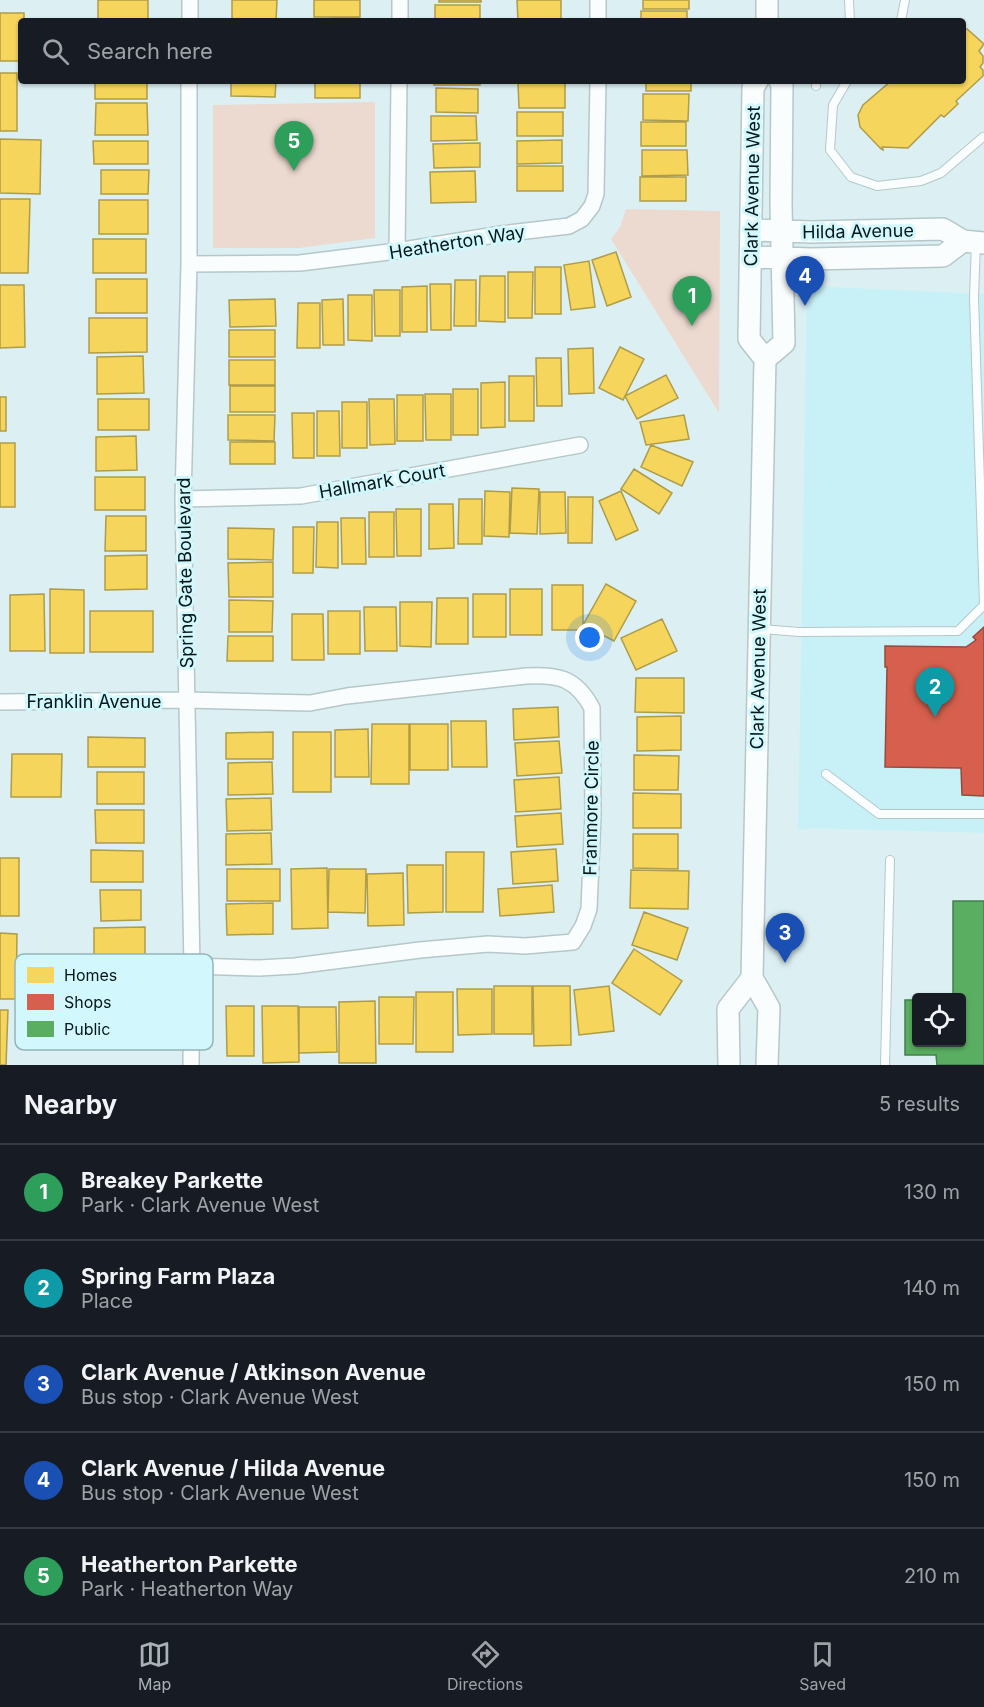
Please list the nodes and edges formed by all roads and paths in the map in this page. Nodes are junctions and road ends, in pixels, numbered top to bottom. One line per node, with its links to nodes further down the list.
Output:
1 (190, 0): 7 (street)
2 (400, 0): 8 (street)
3 (598, 0): 9 (street)
4 (766, 0): 10 (street)
5 (849, 0): 11 (lane)
6 (905, 0): 12 (lane)
7 (190, 18)
8 (400, 18)
9 (598, 18)
10 (767, 18)
11 (850, 18)
12 (902, 18)
13 (189, 84): 26 (street, Spring Gate Boulevard)
14 (399, 84): 23 (street)
15 (597, 84): 23 (street, Heatherton Way)
16 (755, 84): 20 (street, Clark Avenue West)
17 (782, 84): 21 (street, Clark Avenue West)
18 (845, 84): 19 (lane)
19 (983, 137)
20 (751, 230): 21 (street, Hilda Avenue); 24 (street, Clark Avenue West)
21 (782, 232): 22 (street, Hilda Avenue); 25 (street, Clark Avenue West)
22 (974, 242): 25 (street, Hilda Avenue); 30 (lane)
23 (397, 251): 26 (street, Heatherton Way)
24 (751, 257): 25 (street, Hilda Avenue); 27 (street, Clark Avenue West)
25 (783, 258): 27 (street, Clark Avenue West)
26 (189, 264): 29 (street, Spring Gate Boulevard)
27 (765, 359): 30 (street, Clark Avenue West)
28 (580, 445): 29 (street, Hallmark Court)
29 (183, 499): 31 (street, Spring Gate Boulevard)
30 (759, 629): 38 (street, Clark Avenue West)
31 (187, 700): 32 (street, Franklin Avenue); 36 (street, Spring Gate Boulevard); 37 (street, Franmore Circle)
32 (0, 702)
33 (826, 774): 34 (lane)
34 (984, 814)
35 (890, 860): 43 (lane)
36 (192, 954)
37 (213, 967)
38 (752, 978): 41 (street); 42 (street)
39 (191, 1050): 40 (street, Spring Gate Boulevard)
40 (191, 1065)
41 (729, 1065)
42 (767, 1065)
43 (885, 1065)

